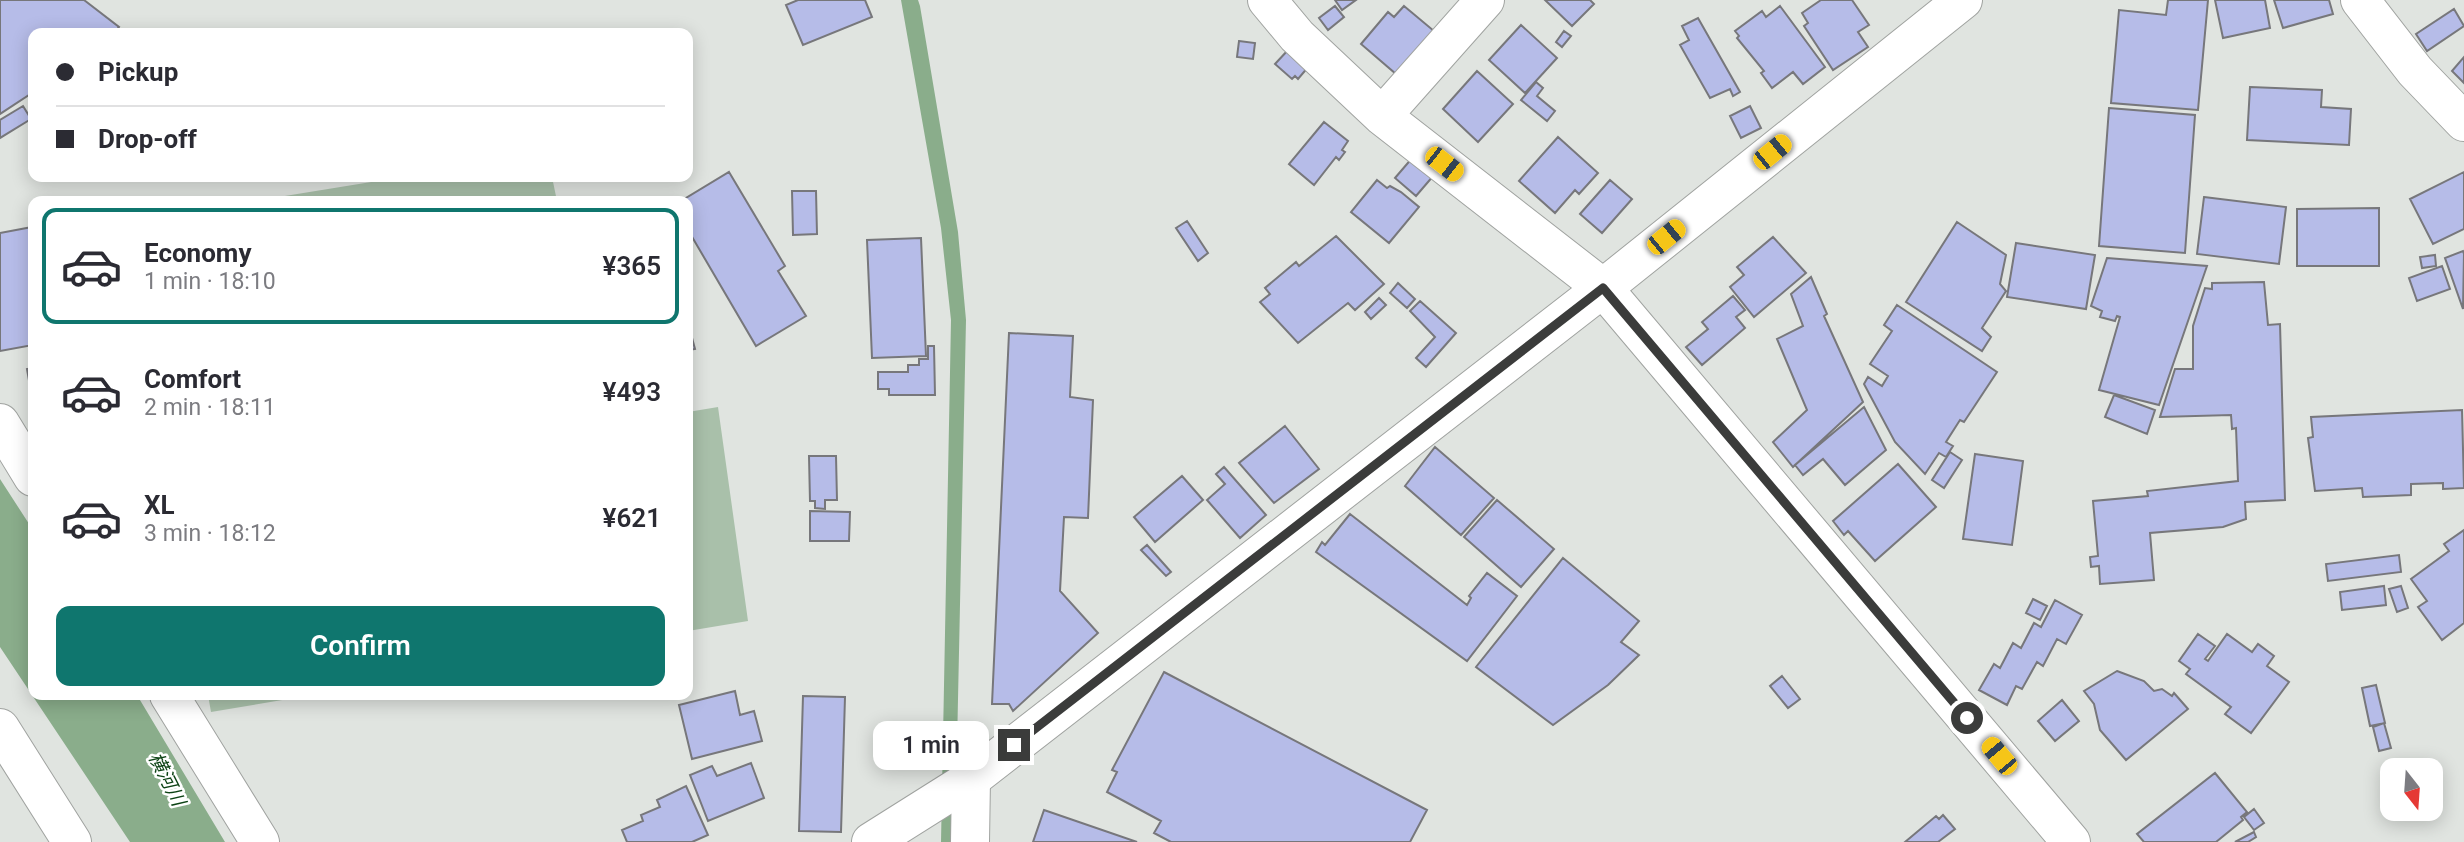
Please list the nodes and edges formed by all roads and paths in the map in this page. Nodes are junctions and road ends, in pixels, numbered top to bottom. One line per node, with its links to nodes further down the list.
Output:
1 (1267, 0): 5 (street)
2 (1485, 0): 5 (street)
3 (1963, 0): 7 (street)
4 (2360, 0): 6 (street)
5 (1382, 116): 7 (street)
6 (2464, 122)
7 (1603, 288): 12 (street); 18 (street)
8 (0, 423): 9 (street)
9 (28, 469)
10 (172, 700): 15 (street)
11 (0, 728): 14 (street)
12 (964, 784): 13 (street); 17 (street)
13 (915, 824): 16 (street)
14 (72, 842)
15 (260, 842)
16 (871, 842)
17 (970, 842)
18 (2071, 842)

